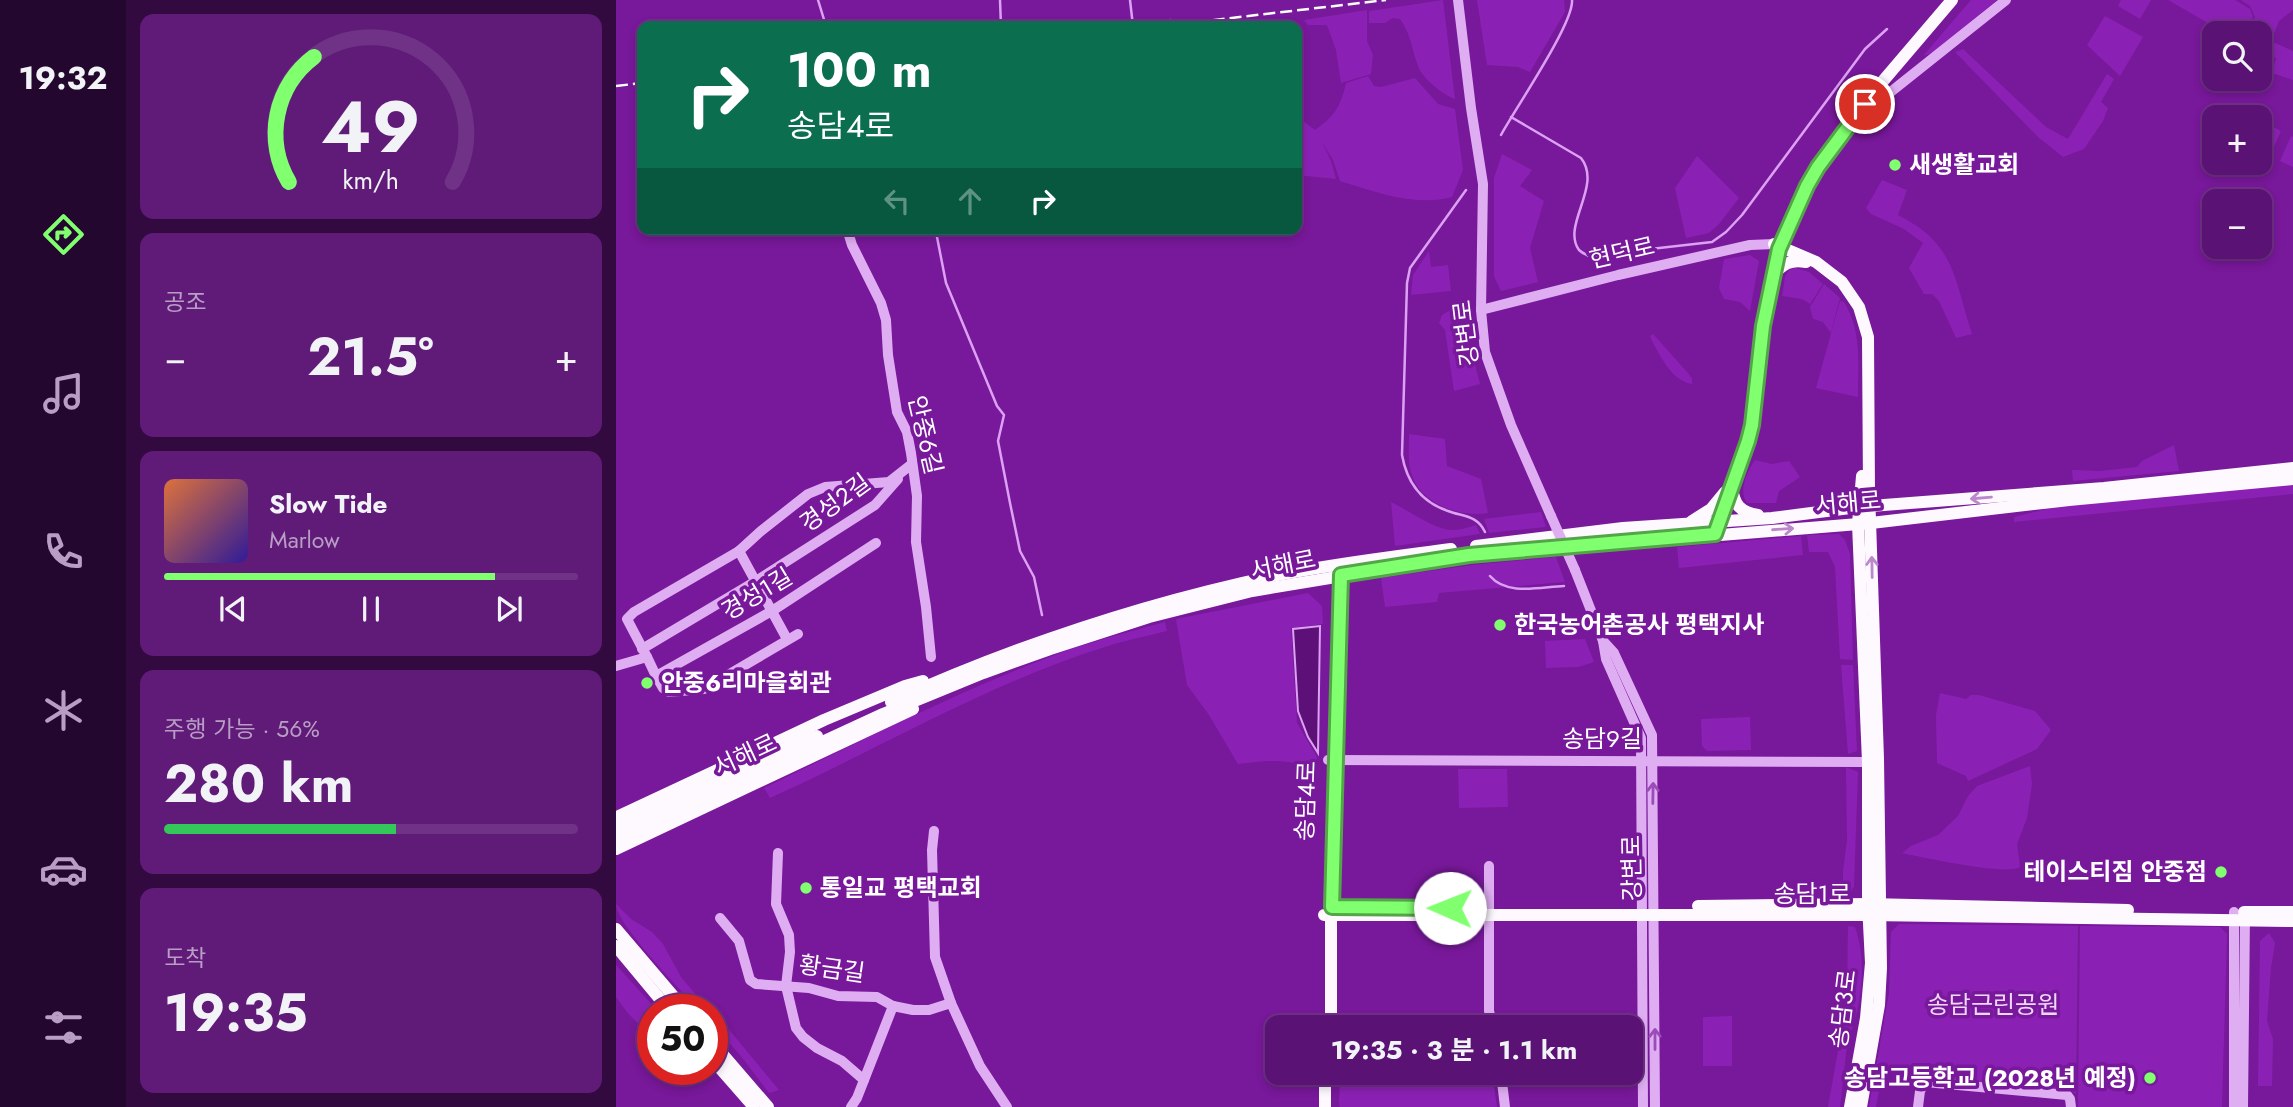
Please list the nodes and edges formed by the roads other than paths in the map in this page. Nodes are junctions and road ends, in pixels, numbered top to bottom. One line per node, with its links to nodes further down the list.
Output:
1 (1952, 0): 4 (main road)
2 (2006, 0): 4 (street)
3 (1458, 5): 9 (street, 강변로)
4 (1850, 124): 6 (main road)
5 (849, 235): 10 (street, 안중6길)
6 (1776, 247): 7 (main road); 8 (main road); 9 (street, 현덕로); 13 (main road); 14 (main road)
7 (1806, 262): 8 (main road); 14 (main road, 서해로)
8 (1773, 275): 13 (main road)
9 (1481, 310): 33 (street, 강변로, bridge)
10 (912, 464): 20 (street, 경성2길); 22 (street, 경성2길); 27 (street, 안중6길)
11 (2293, 468): 14 (main road, 서해로, one-way to 14)
12 (2293, 479): 16 (main road, 서해로)
13 (1728, 489): 15 (main road); 17 (main road); 18 (main road)
14 (1864, 507): 15 (main road, 서해로); 16 (main road)
15 (1772, 518): 18 (main road, 서해로)
16 (1864, 523): 18 (main road, 서해로, one-way to 16); 34 (main road); 43 (main road, one-way to 16)
17 (1685, 524): 18 (main road, 서해로); 29 (main road, 서해로)
18 (1714, 528): 21 (main road, 서해로)
19 (876, 543): 23 (street, 경성1길)
20 (739, 551): 22 (street); 26 (street, 경성2길)
21 (1337, 576): 30 (main road, 서해로); 32 (main road, 송담4로)
22 (756, 581): 23 (street); 26 (street, 경성2길)
23 (772, 611): 25 (street); 31 (street, 경성1길)
24 (798, 634): 25 (street)
25 (787, 639): 31 (street)
26 (645, 653): 28 (street); 31 (street)
27 (931, 657)
28 (616, 666)
29 (960, 670): 35 (main road, 서해로); 36 (main road)
30 (983, 673): 35 (main road, 서해로); 40 (main road)
31 (656, 676)
32 (1332, 760): 33 (street, 송담9길); 44 (main road, 송담4로)
33 (1648, 761): 34 (street, 송담9길); 45 (street, 강변로)
34 (1868, 762): 43 (main road)
35 (759, 767): 37 (main road, 서해로); 39 (main road, 서해로)
36 (616, 817)
37 (616, 826)
38 (934, 831): 55 (street)
39 (616, 837)
40 (616, 849)
41 (778, 853): 52 (street, 황금길)
42 (1489, 866): 46 (street)
43 (1873, 909): 45 (main road, 송담1로); 48 (main road, 송담1로); 75 (main road, 송담3로); 76 (main road, 송담3로)
44 (1328, 911): 46 (main road, 송담1로); 57 (main road, 송담4로); 58 (main road, 송담4로)
45 (1648, 911): 46 (main road, 송담1로); 73 (street, 강변로); 74 (street, 강변로, one-way to 45)
46 (1489, 912): 59 (street)
47 (2293, 912): 48 (main road, 송담1로)
48 (2240, 916): 50 (main road, 송담1로); 79 (street); 80 (street)
49 (720, 918): 52 (street)
50 (2293, 921)
51 (618, 934): 53 (main road); 54 (main road)
52 (786, 986): 56 (street, 황금길); 62 (street)
53 (658, 994)
54 (671, 994)
55 (951, 1003): 56 (street); 69 (street)
56 (894, 1006): 62 (street, 황금길)
57 (1325, 1015)
58 (1331, 1015)
59 (1490, 1015)
60 (728, 1061): 67 (main road)
61 (728, 1077): 66 (main road)
62 (864, 1080): 68 (street, 황금길)
63 (1325, 1085): 70 (main road)
64 (1331, 1085): 71 (main road)
65 (1502, 1085): 72 (street)
66 (754, 1107)
67 (768, 1107)
68 (851, 1107)
69 (1007, 1107)
70 (1325, 1107)
71 (1331, 1107)
72 (1505, 1107)
73 (1643, 1107)
74 (1655, 1107)
75 (1850, 1107)
76 (1861, 1107)
77 (1918, 1107): 78 (street)
78 (2071, 1107)
79 (2234, 1107)
80 (2243, 1107)

